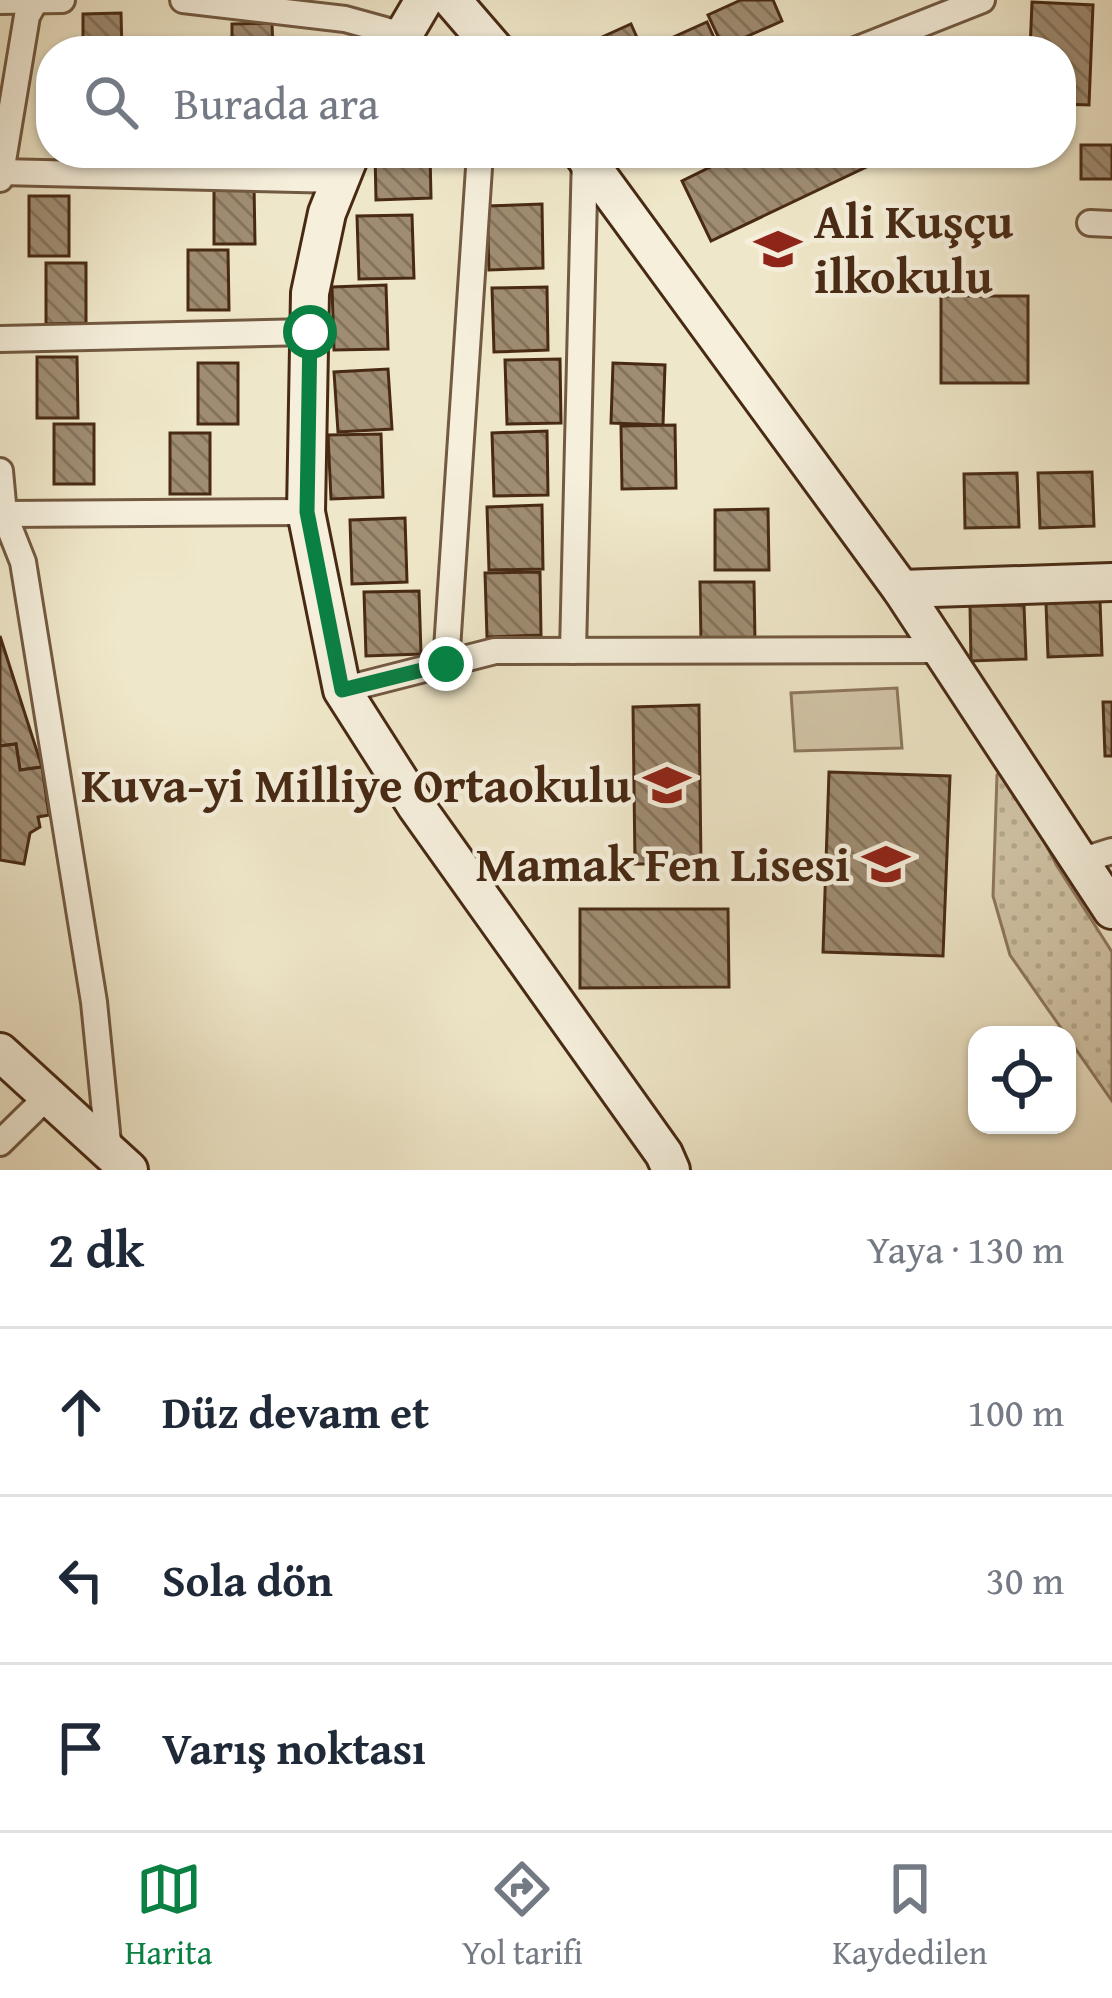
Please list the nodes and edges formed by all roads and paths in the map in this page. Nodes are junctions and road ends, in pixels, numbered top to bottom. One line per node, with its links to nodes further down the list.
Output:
1 (62, 0): 8 (street)
2 (183, 0): 9 (street)
3 (381, 0): 10 (street)
4 (424, 0): 11 (street)
5 (452, 0): 12 (street)
6 (982, 0): 13 (street)
7 (0, 2): 8 (street)
8 (35, 2): 19 (street)
9 (387, 36)
10 (391, 36)
11 (394, 36)
12 (480, 36)
13 (891, 36)
14 (297, 168): 19 (street)
15 (346, 168): 20 (street)
16 (479, 168): 29 (street)
17 (584, 168): 28 (street)
18 (594, 168): 26 (street)
19 (0, 174)
20 (310, 332): 21 (street); 23 (street)
21 (0, 339)
22 (0, 471): 24 (street)
23 (307, 512): 24 (street); 30 (street)
24 (4, 514): 36 (street)
25 (1112, 581): 26 (street)
26 (901, 589): 27 (street)
27 (942, 650): 28 (street); 31 (street)
28 (574, 651): 29 (street)
29 (446, 664): 30 (street)
30 (342, 690): 37 (street)
31 (1096, 856): 32 (street)
32 (1112, 910)
33 (0, 1052): 34 (street)
34 (48, 1096): 35 (street); 36 (street)
35 (0, 1143)
36 (119, 1161)
37 (671, 1170)

